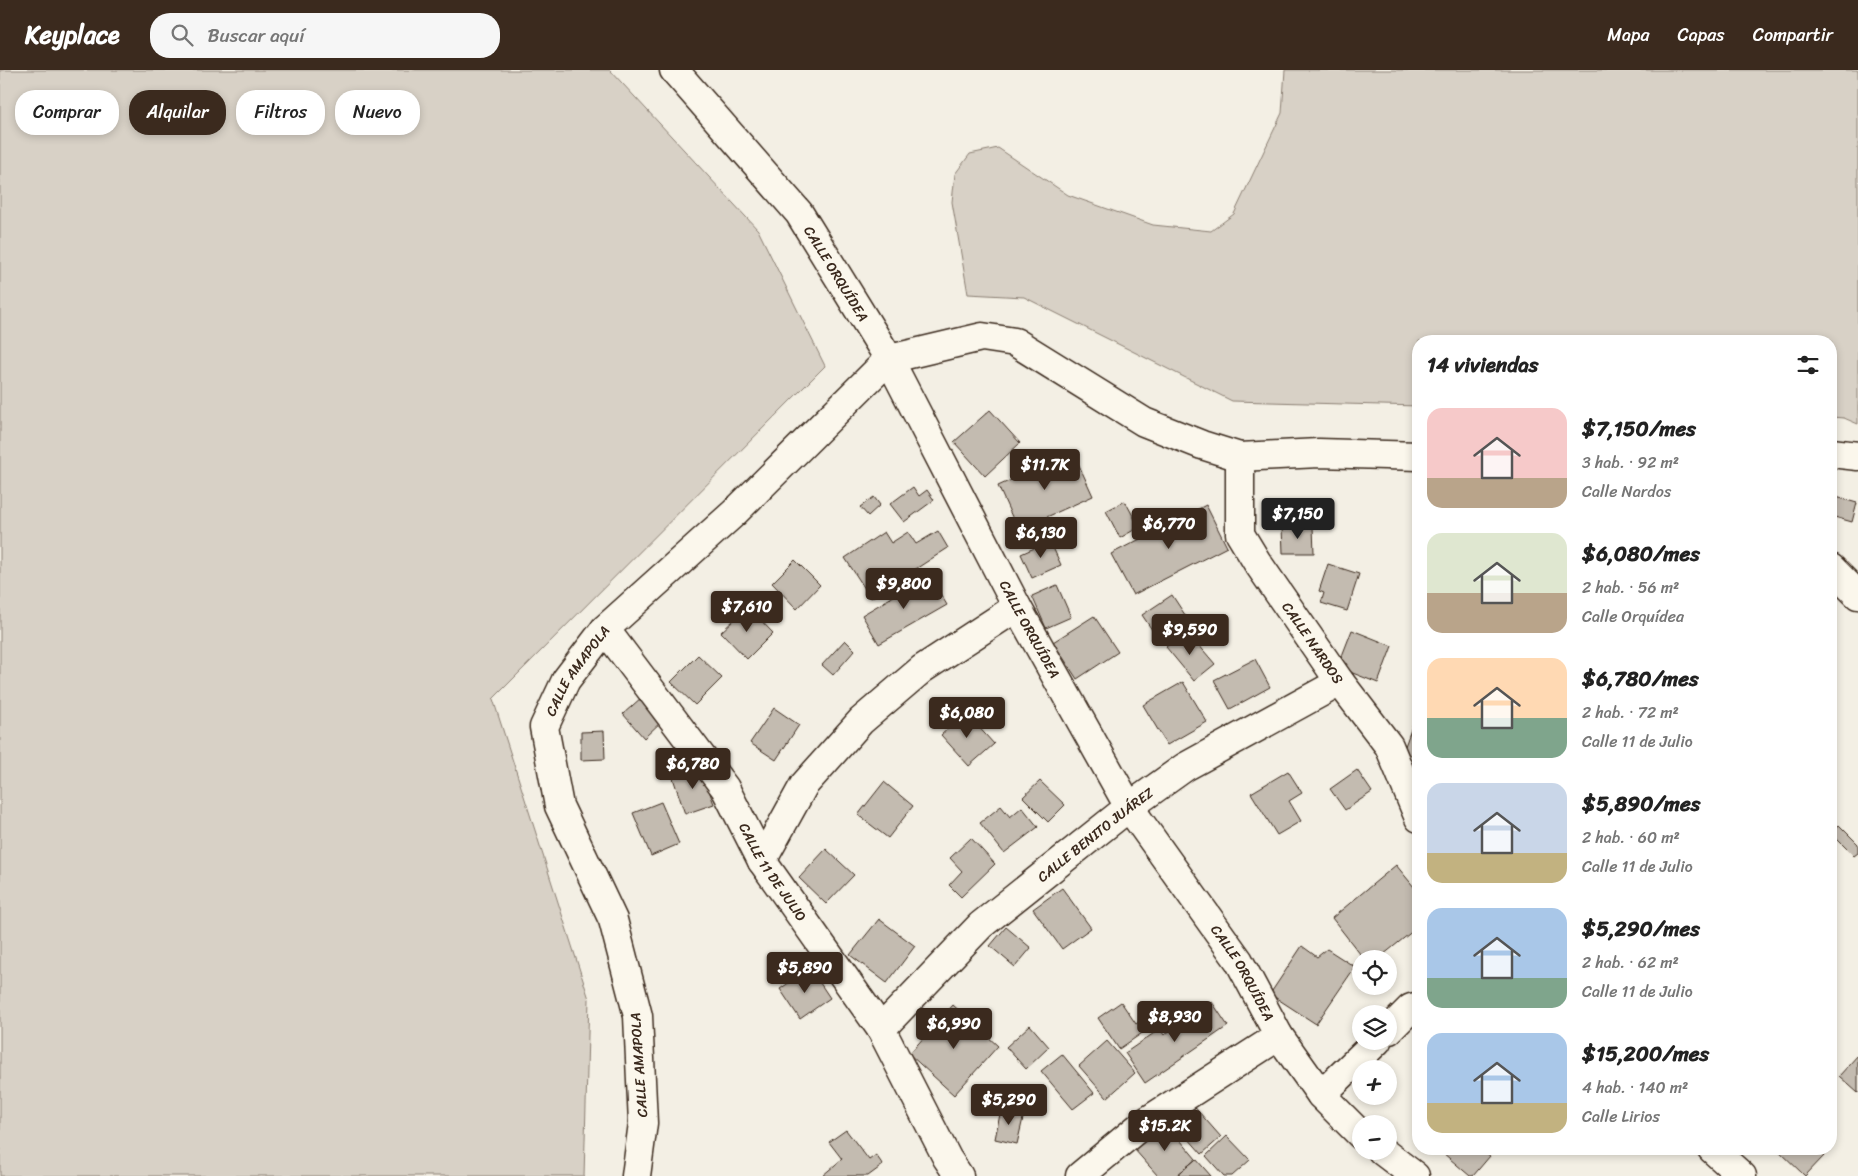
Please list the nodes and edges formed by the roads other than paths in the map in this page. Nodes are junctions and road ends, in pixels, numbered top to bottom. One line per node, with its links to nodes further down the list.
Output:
1 (674, 70): 2 (street, CALLE ORQUÍDEA)
2 (889, 359): 6 (street); 7 (street, CALLE ORQUÍDEA); 8 (street, CALLE AMAPOLA)
3 (1837, 454): 5 (street)
4 (1412, 456): 6 (street)
5 (1858, 456)
6 (1240, 457): 9 (street, CALLE NARDOS)
7 (1017, 607): 11 (street, CALLE ORQUÍDEA); 12 (street)
8 (604, 628): 12 (street, CALLE 11 DE JULIO); 22 (street, CALLE AMAPOLA)
9 (1340, 682): 10 (street, CALLE NARDOS); 11 (street, CALLE BENITO JUÁREZ)
10 (1412, 801)
11 (1130, 807): 15 (street, CALLE BENITO JUÁREZ); 16 (street, CALLE ORQUÍDEA)
12 (762, 861): 15 (street, CALLE 11 DE JULIO)
13 (1412, 1008): 14 (street)
14 (1397, 1022)
15 (881, 1029): 23 (street, CALLE 11 DE JULIO)
16 (1279, 1036): 18 (street, CALLE ORQUÍDEA); 24 (street)
17 (1368, 1050): 18 (street)
18 (1321, 1095): 19 (street, CALLE ORQUÍDEA)
19 (1352, 1126)
20 (1719, 1155): 26 (street)
21 (1394, 1160): 25 (street)
22 (636, 1176)
23 (959, 1176)
24 (1080, 1176)
25 (1416, 1176)
26 (1742, 1176)

